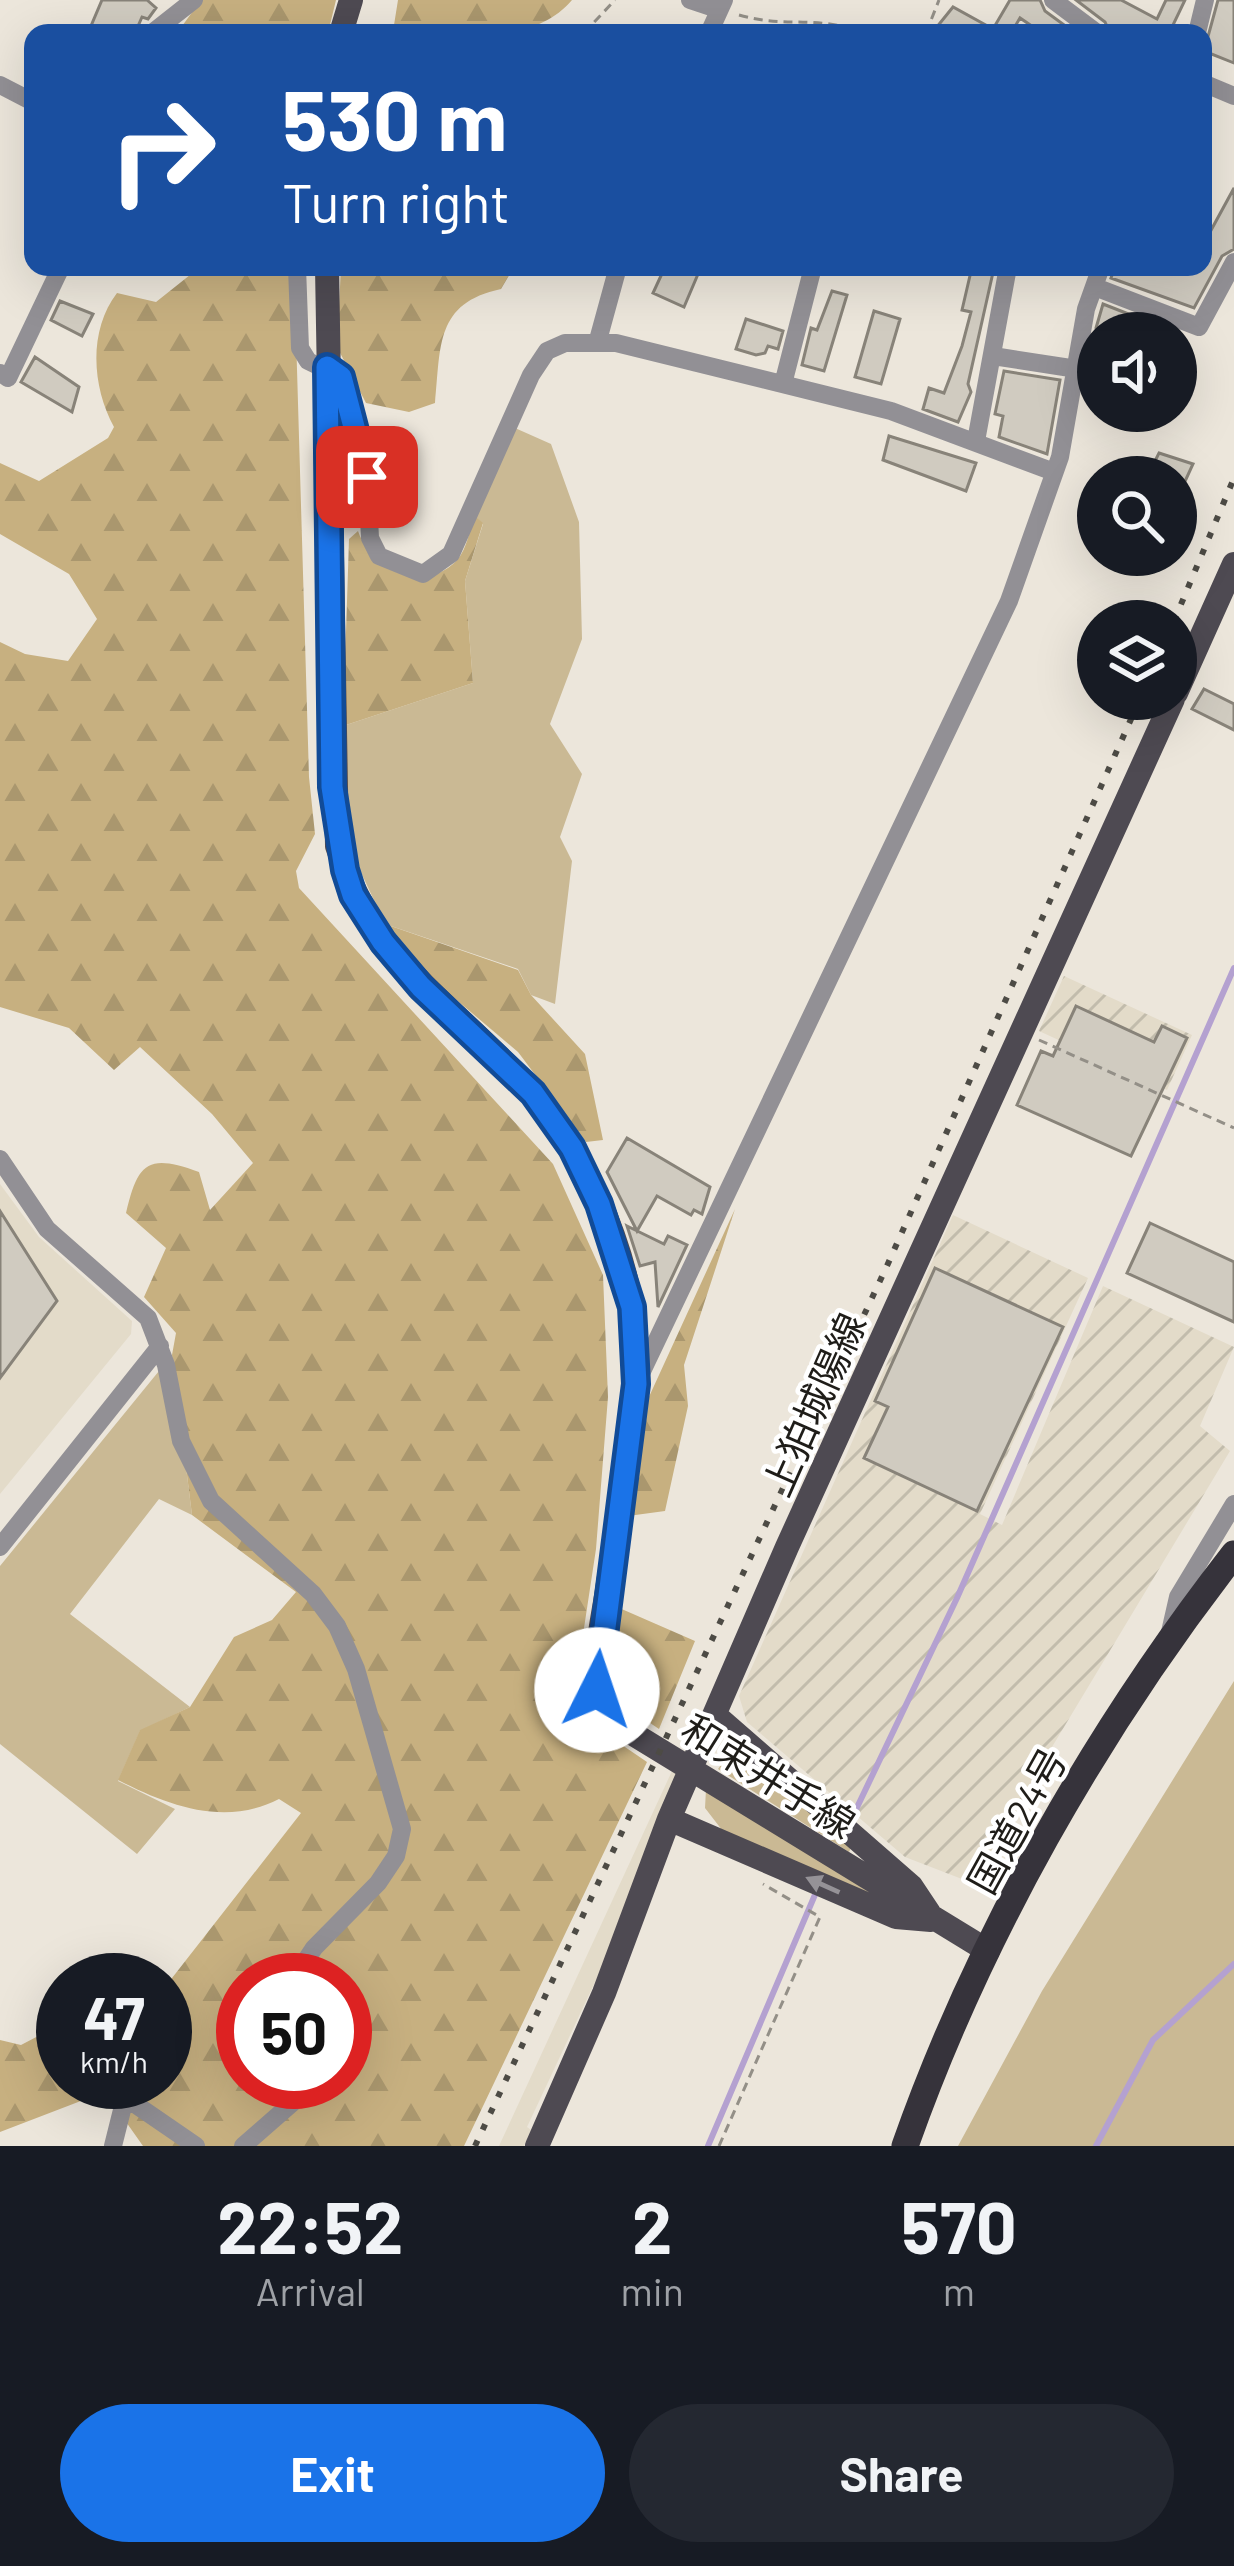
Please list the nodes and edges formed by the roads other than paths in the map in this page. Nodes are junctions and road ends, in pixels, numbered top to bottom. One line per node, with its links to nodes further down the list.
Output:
1 (690, 0): 4 (street)
2 (1053, 0): 6 (street)
3 (192, 1): 5 (street)
4 (721, 4)
5 (163, 24)
6 (1085, 24)
7 (1234, 262): 15 (street)
8 (57, 276): 21 (street)
9 (297, 276): 19 (street)
10 (327, 276): 19 (main road, 和束井手線)
11 (616, 276): 17 (street)
12 (811, 276): 22 (street)
13 (1007, 276): 18 (street)
14 (1098, 276): 15 (street)
15 (1095, 287): 16 (street)
16 (1090, 312)
17 (598, 340): 19 (street); 22 (street)
18 (994, 356): 20 (street); 23 (street)
19 (327, 367): 30 (main road, 和束井手線)
20 (1077, 369): 24 (street)
21 (0, 373)
22 (783, 384): 23 (street)
23 (976, 441): 24 (street)
24 (1054, 472): 30 (street)
25 (1234, 564): 26 (main road, 上狛城陽線)
26 (1197, 647)
27 (1164, 720): 35 (main road, 上狛城陽線)
28 (0, 1160): 29 (street)
29 (160, 1346): 32 (street); 39 (street)
30 (636, 1384): 37 (main road, 和束井手線)
31 (1234, 1504): 34 (street)
32 (0, 1547)
33 (1234, 1554): 34 (highway, 国道24号)
34 (1165, 1652): 38 (highway, 国道24号)
35 (716, 1715): 36 (main road, 上狛城陽線); 37 (main road)
36 (669, 1819): 37 (main road, one-way to 36); 44 (main road, 上狛城陽線)
37 (933, 1920): 38 (main road, 和束井手線)
38 (988, 1951): 45 (highway, 国道24号)
39 (311, 1953)
40 (286, 2109): 43 (street)
41 (113, 2146): 42 (street)
42 (196, 2146)
43 (243, 2146)
44 (537, 2146)
45 (905, 2146)

